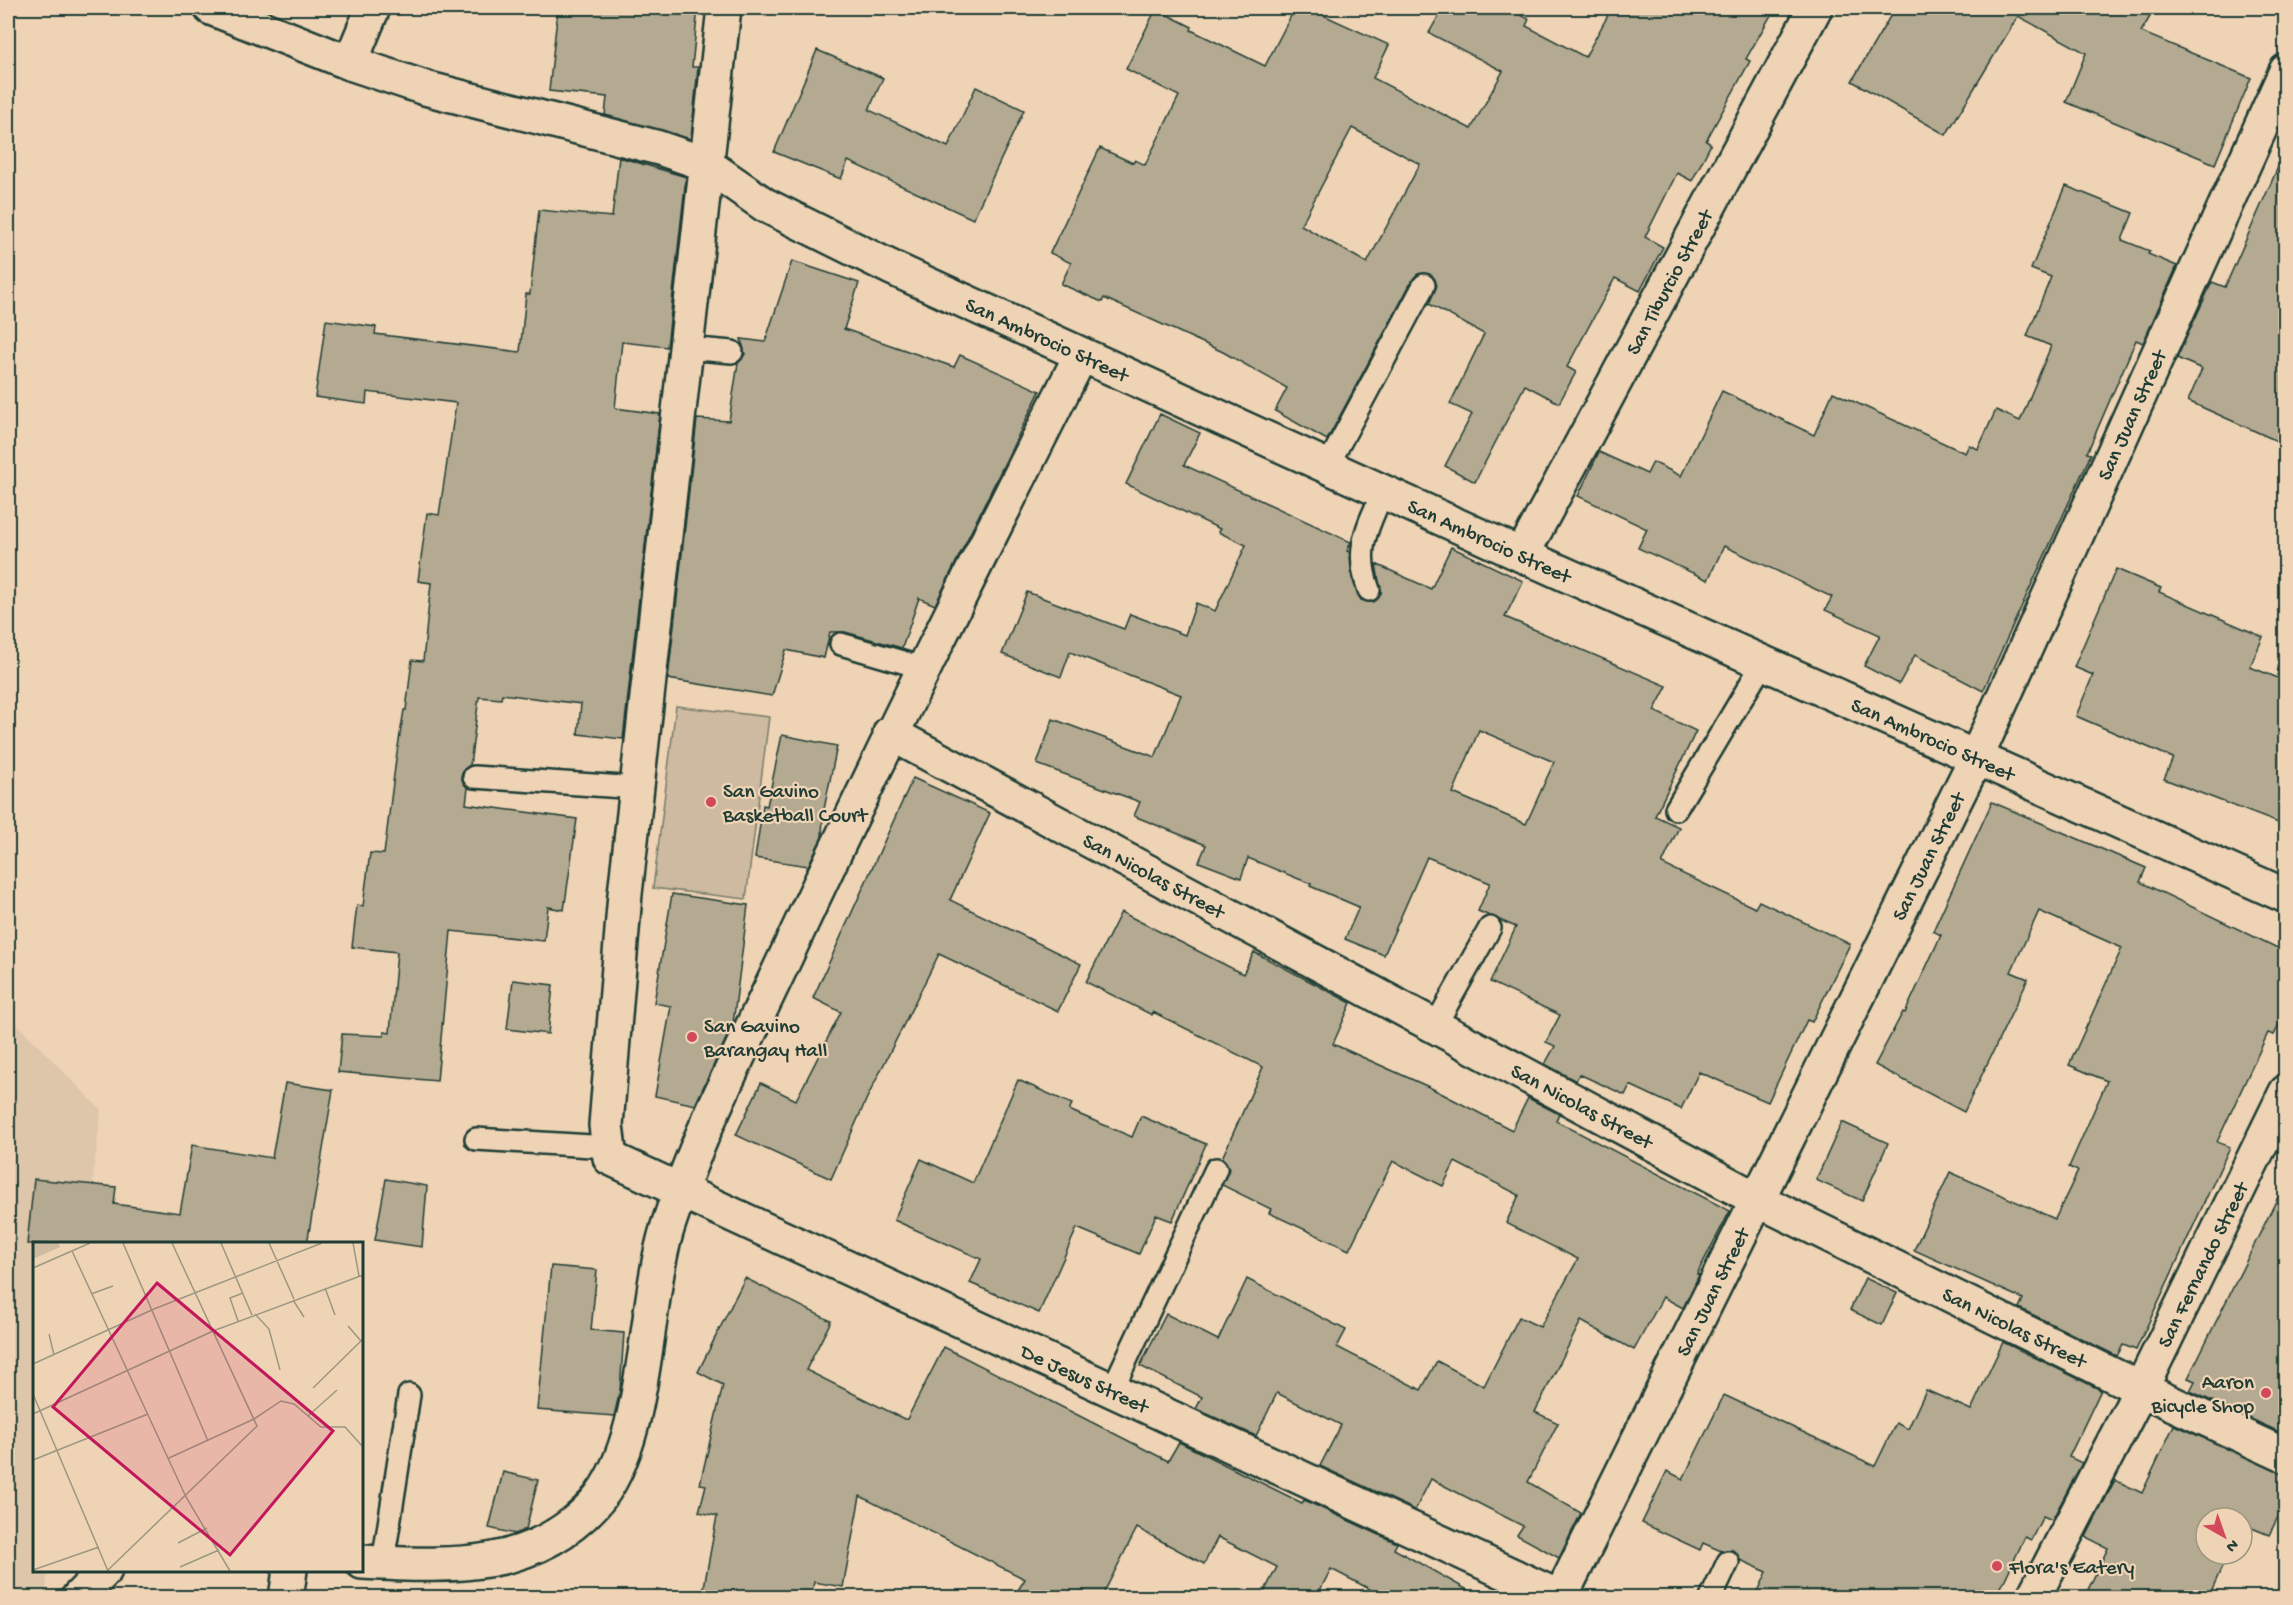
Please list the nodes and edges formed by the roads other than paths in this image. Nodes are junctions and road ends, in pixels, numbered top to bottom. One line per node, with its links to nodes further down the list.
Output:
1 (211, 8): 5 (street, San Ambrocio Street)
2 (373, 8): 5 (street)
3 (724, 8): 7 (street)
4 (1815, 8): 14 (street, San Tiburcio Street)
5 (350, 63): 7 (street, San Ambrocio Street)
6 (2286, 71): 20 (street, San Juan Street)
7 (706, 164): 9 (street); 11 (street, San Ambrocio Street)
8 (1424, 285): 12 (lane)
9 (686, 348): 10 (lane); 22 (street)
10 (732, 352)
11 (1081, 355): 12 (street, San Ambrocio Street); 18 (street)
12 (1327, 467): 13 (street, San Ambrocio Street)
13 (1383, 492): 14 (street, San Ambrocio Street); 15 (lane)
14 (1522, 555): 17 (street, San Ambrocio Street)
15 (1368, 590)
16 (841, 644): 18 (lane)
17 (1763, 663): 20 (street, San Ambrocio Street); 23 (lane)
18 (922, 668): 19 (street)
19 (890, 733): 26 (street, San Nicolas Street); 31 (street)
20 (1976, 758): 24 (street, San Ambrocio Street); 32 (street, San Juan Street)
21 (474, 777): 22 (lane)
22 (638, 788): 29 (street)
23 (1676, 809)
24 (2286, 896)
25 (1490, 928): 26 (lane)
26 (1435, 1026): 32 (street, San Nicolas Street)
27 (2286, 1092): 33 (street, San Fernando Street)
28 (476, 1139): 29 (lane)
29 (609, 1153): 31 (street, De Jesus Street)
30 (1216, 1168): 34 (lane)
31 (680, 1190): 34 (street, De Jesus Street); 38 (street)
32 (1758, 1200): 33 (street, San Nicolas Street); 41 (street, San Juan Street)
33 (2141, 1389): 36 (street, San Nicolas Street); 45 (street, San Fernando Street)
34 (1112, 1390): 41 (street, De Jesus Street)
35 (409, 1395): 38 (lane)
36 (2286, 1456)
37 (1728, 1562): 44 (lane)
38 (372, 1563)
39 (103, 1572): 42 (street)
40 (290, 1572): 43 (street)
41 (1560, 1597)
42 (78, 1598)
43 (286, 1598)
44 (1711, 1598)
45 (2033, 1598)

